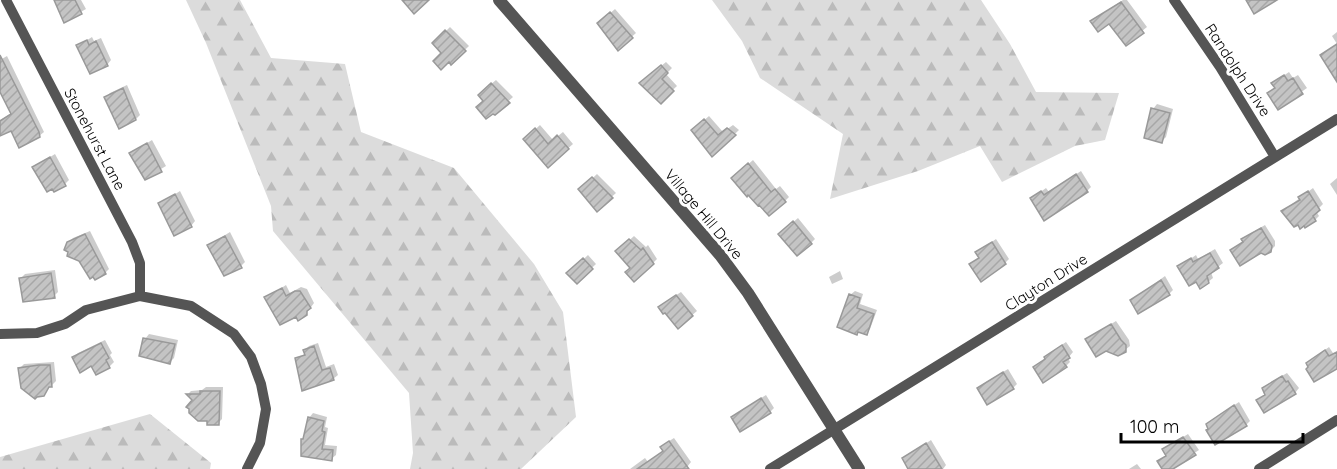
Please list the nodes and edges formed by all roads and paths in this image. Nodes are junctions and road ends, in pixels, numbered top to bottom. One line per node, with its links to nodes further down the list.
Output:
1 (6, 0): 6 (street, Stonehurst Lane)
2 (499, 0): 9 (street, Village Hill Drive)
3 (1174, 0): 5 (street, Randolph Drive)
4 (1337, 119): 5 (street, Clayton Drive)
5 (1275, 157): 9 (street, Clayton Drive)
6 (140, 296): 7 (street); 10 (street)
7 (0, 334)
8 (1337, 420): 13 (street)
9 (834, 429): 11 (street, Clayton Drive); 12 (street, Village Hill Drive)
10 (247, 469)
11 (770, 469)
12 (859, 469)
13 (1259, 469)

